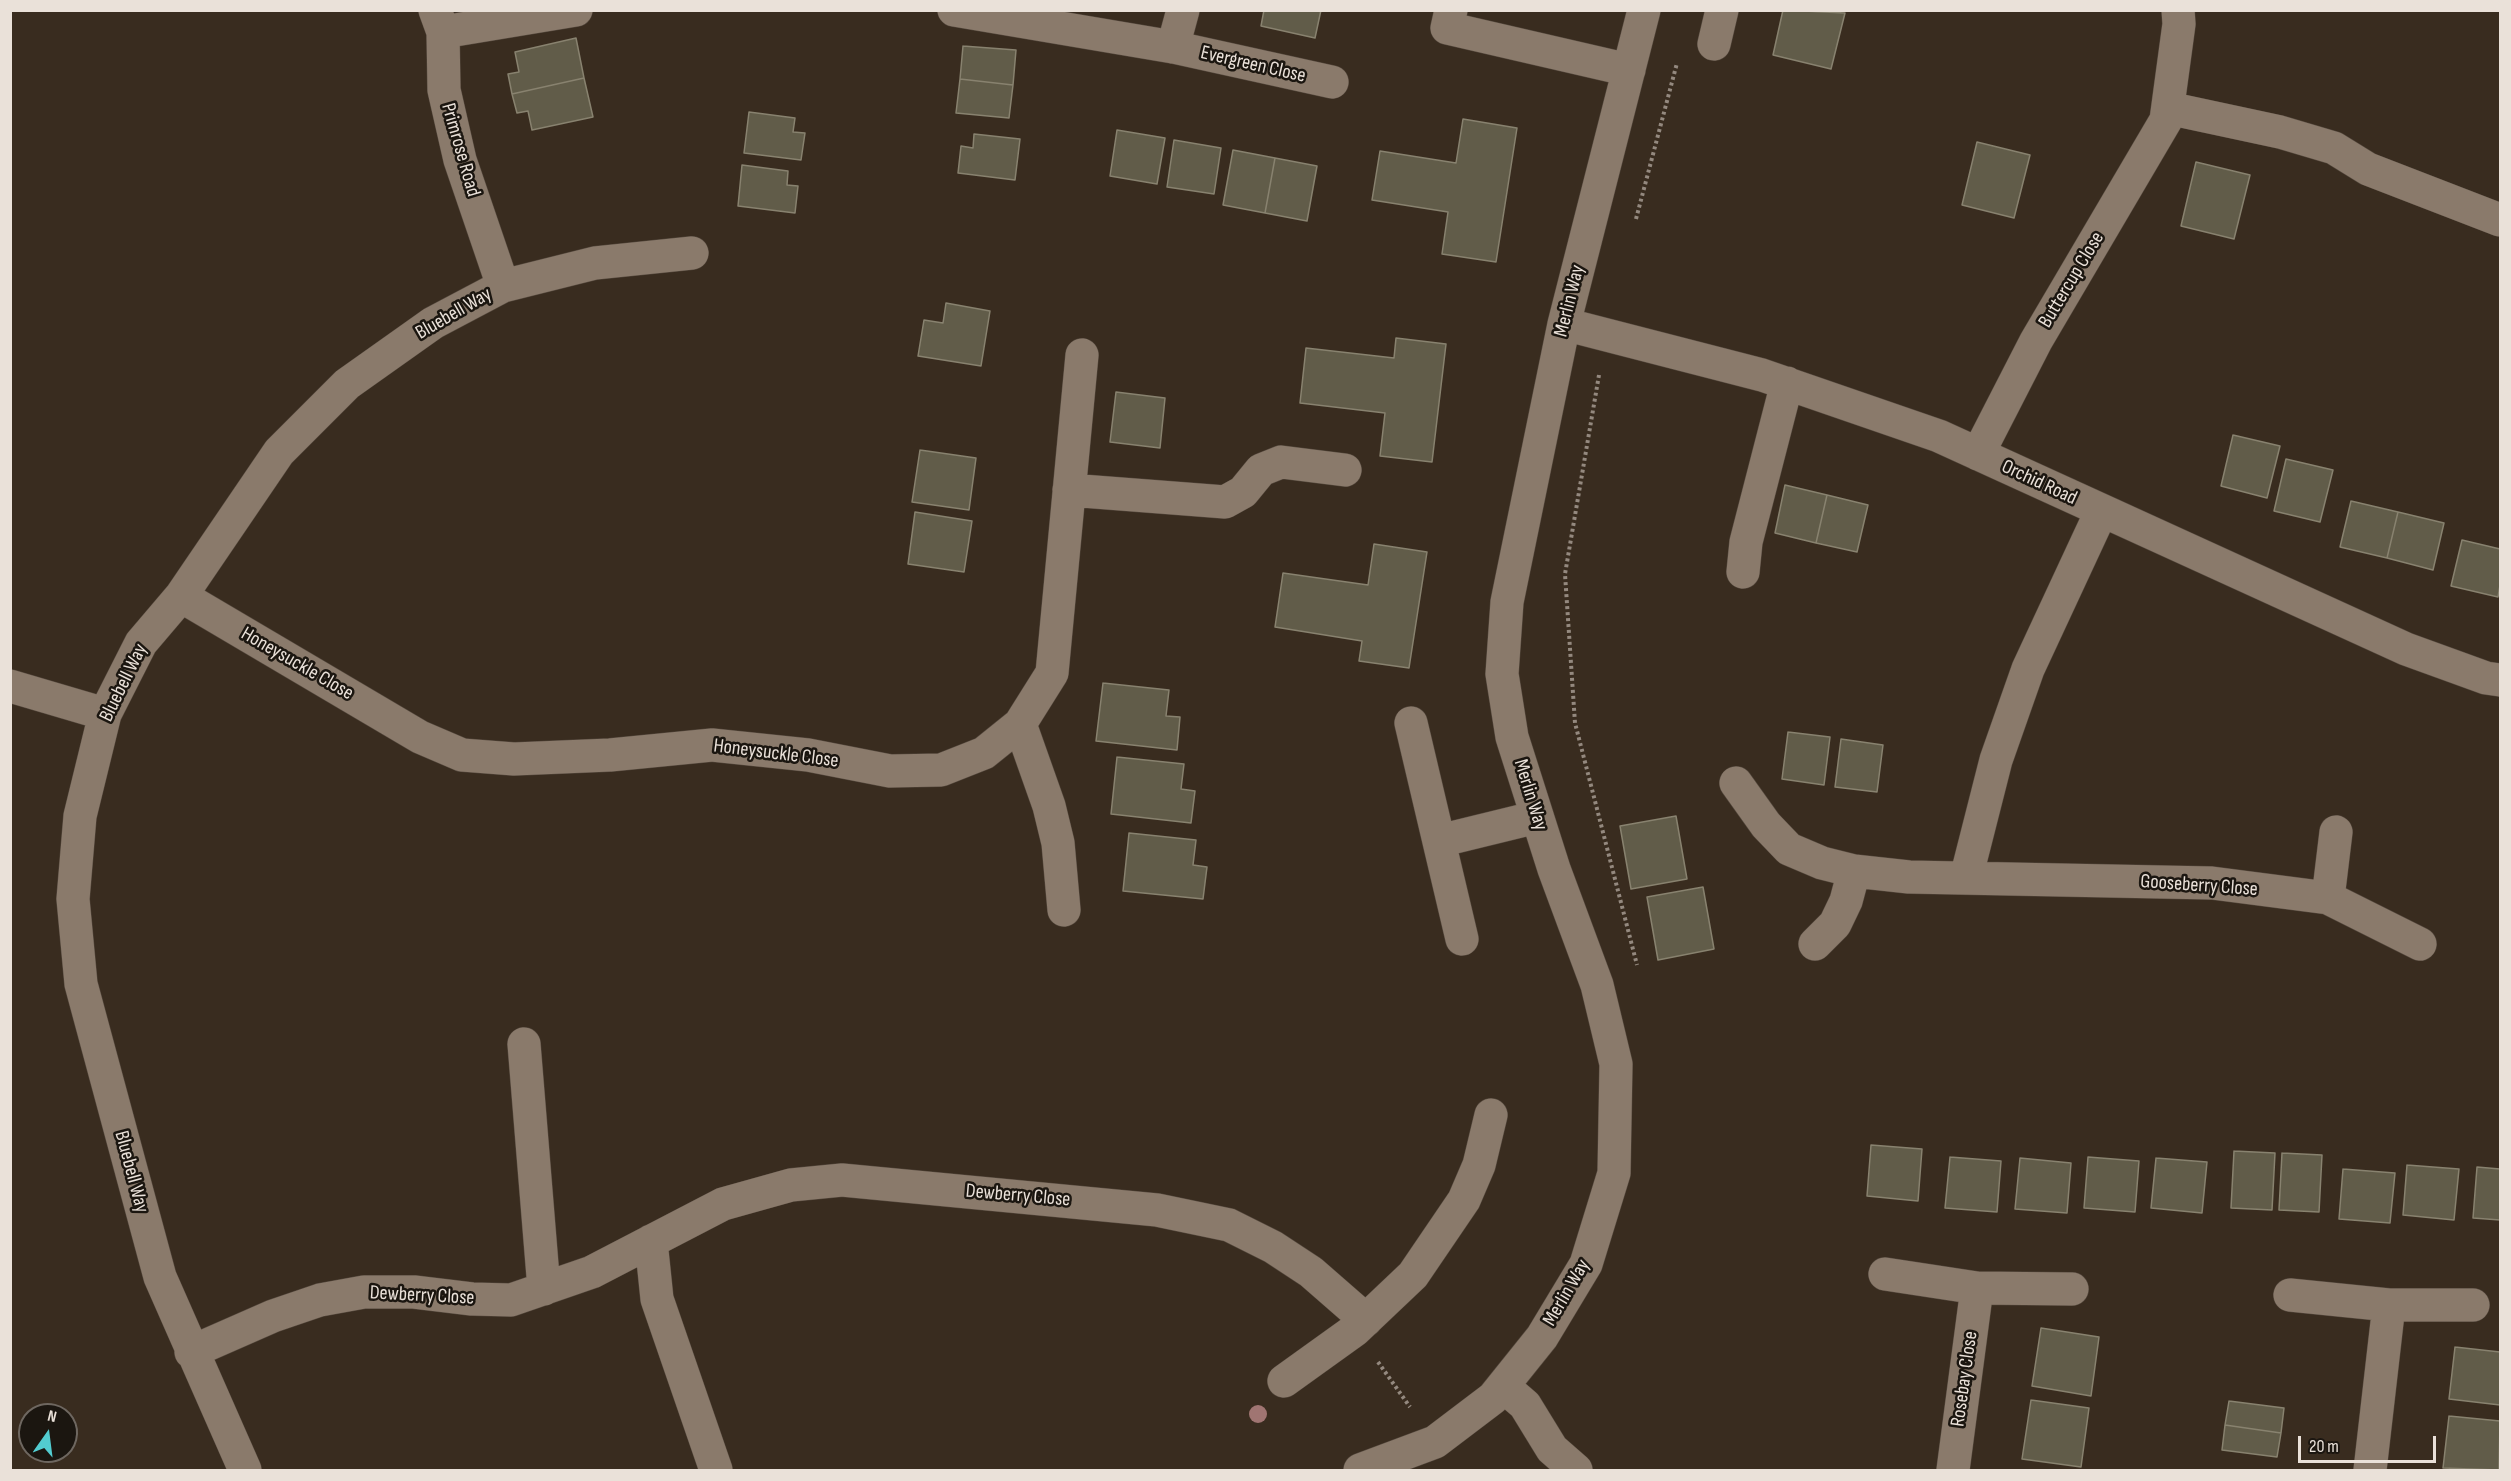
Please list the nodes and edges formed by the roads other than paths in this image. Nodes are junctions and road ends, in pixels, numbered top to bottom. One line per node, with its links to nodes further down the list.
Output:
1 (576, 10): 8 (street)
2 (954, 10): 10 (street, Evergreen Close)
3 (1183, 10): 10 (street, Evergreen Close)
4 (1451, 10): 11 (street)
5 (1644, 10): 11 (street, Merlin Way)
6 (1722, 10): 9 (street)
7 (2178, 10): 13 (street, Buttercup Close)
8 (439, 21): 16 (street, Primrose Road)
9 (1714, 44)
10 (1173, 47): 12 (street, Evergreen Close)
11 (1629, 70): 17 (street, Merlin Way)
12 (1332, 82)
13 (2168, 108): 14 (street); 20 (street, Buttercup Close)
14 (2500, 220)
15 (692, 253): 16 (street, Bluebell Way)
16 (503, 286): 25 (street, Bluebell Way)
17 (1564, 324): 19 (street, Orchid Road); 32 (street, Merlin Way)
18 (1082, 355): 22 (street, Honeysuckle Close)
19 (1787, 383): 20 (street, Orchid Road); 24 (street)
20 (1978, 454): 23 (street, Orchid Road)
21 (1345, 470): 22 (street)
22 (1069, 490): 30 (street, Honeysuckle Close)
23 (2101, 512): 26 (street, Orchid Road); 36 (street)
24 (1743, 572)
25 (180, 596): 28 (street, Bluebell Way); 30 (street, Honeysuckle Close)
26 (2500, 681)
27 (10, 686): 28 (street)
28 (105, 714): 53 (street, Bluebell Way)
29 (1411, 723): 34 (street)
30 (1020, 724): 38 (street)
31 (1736, 783): 35 (street, Gooseberry Close)
32 (1537, 817): 34 (street); 55 (street, Merlin Way)
33 (2336, 832): 37 (street)
34 (1439, 842): 39 (street)
35 (1854, 871): 36 (street, Gooseberry Close); 40 (street)
36 (1966, 878): 37 (street, Gooseberry Close)
37 (2328, 898): 41 (street, Gooseberry Close)
38 (1064, 910)
39 (1462, 939)
40 (1815, 944)
41 (2420, 944)
42 (524, 1044): 47 (street)
43 (1491, 1115): 52 (street)
44 (651, 1241): 47 (street, Dewberry Close); 52 (street, Dewberry Close); 57 (street)
45 (1885, 1274): 46 (street)
46 (1977, 1288): 48 (street); 60 (street, Rosebay Close)
47 (544, 1289): 53 (street, Dewberry Close)
48 (2072, 1289)
49 (2290, 1295): 50 (street)
50 (2389, 1305): 51 (street); 61 (street)
51 (2472, 1305)
52 (1360, 1325): 54 (street)
53 (191, 1352): 56 (street, Bluebell Way)
54 (1284, 1381)
55 (1503, 1386): 58 (street, Merlin Way); 59 (street)
56 (236, 1468)
57 (716, 1470)
58 (1360, 1470)
59 (1576, 1470)
60 (1953, 1470)
61 (2370, 1470)

